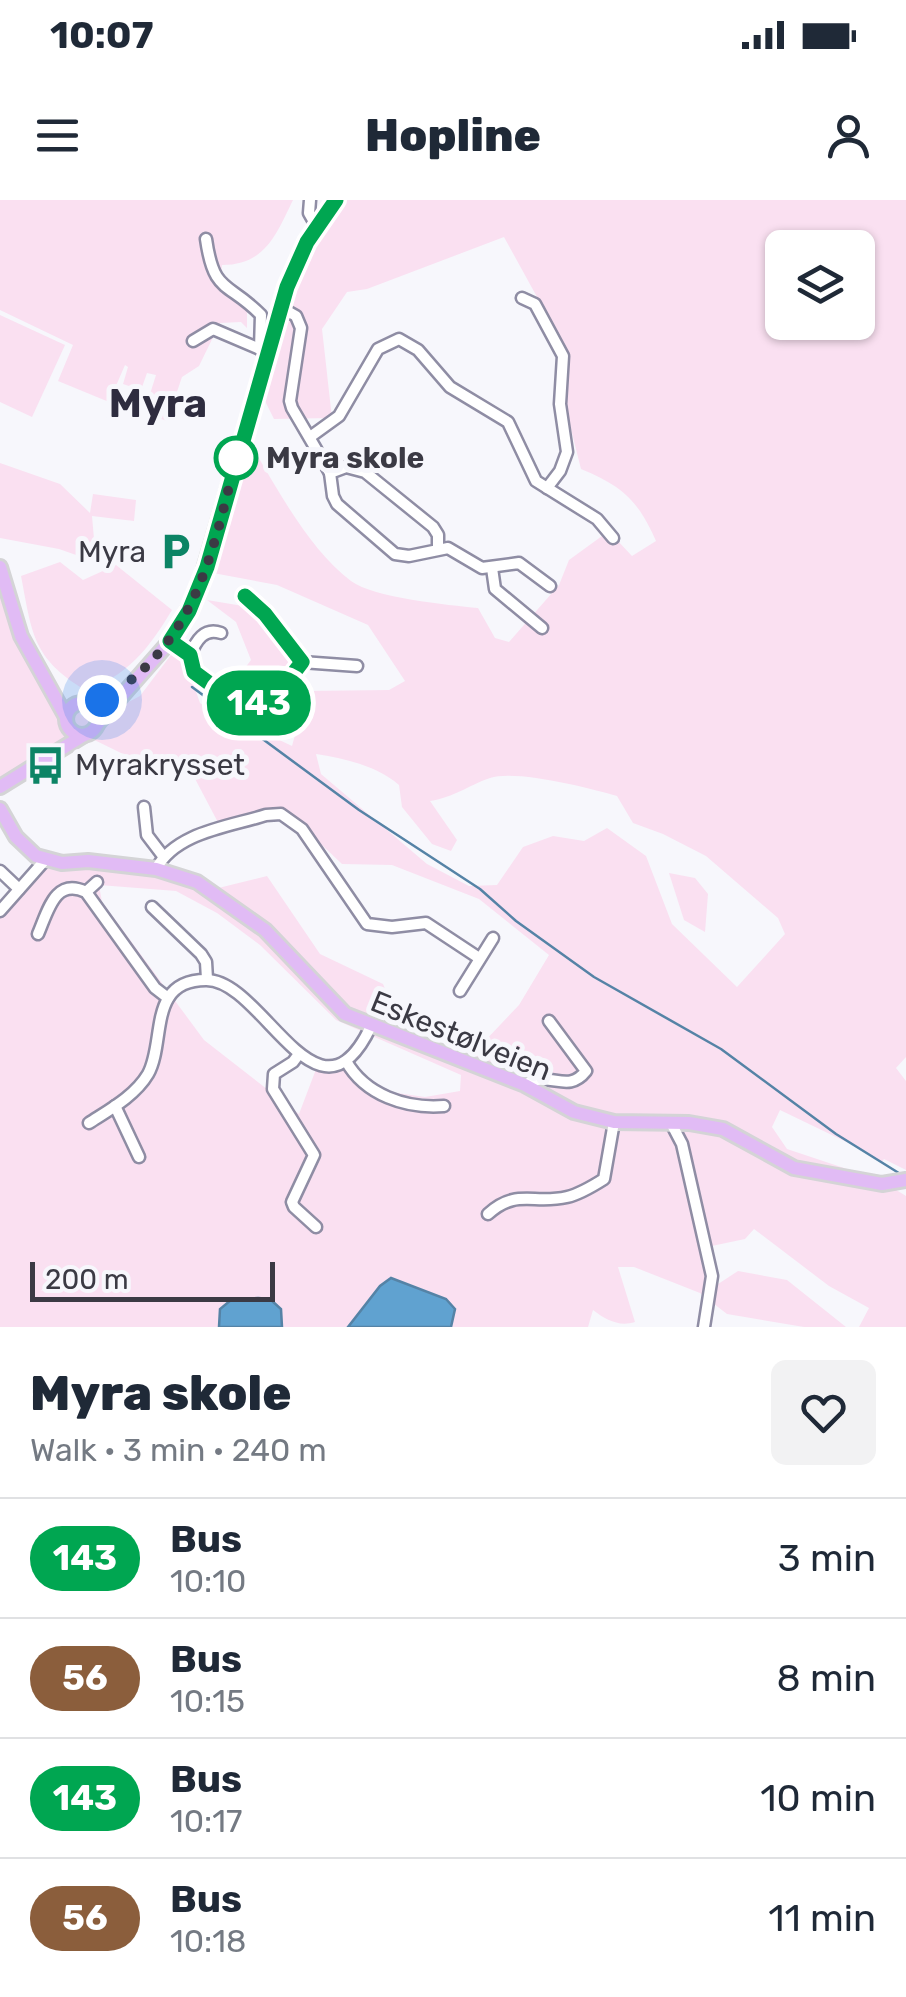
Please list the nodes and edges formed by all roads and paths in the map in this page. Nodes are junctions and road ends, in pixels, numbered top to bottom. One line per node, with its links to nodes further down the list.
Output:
1 (310, 200): 3 (street)
2 (336, 200): 3 (main road)
3 (317, 226): 6 (main road)
4 (206, 239): 8 (street)
5 (522, 298): 11 (street)
6 (280, 308): 8 (main road); 9 (street)
7 (193, 341): 8 (street)
8 (263, 352): 20 (main road)
9 (310, 437): 10 (street); 11 (street)
10 (330, 473): 13 (street); 13 (street)
11 (546, 488): 12 (street)
12 (613, 538)
13 (438, 550): 15 (street)
14 (0, 567): 22 (main road)
15 (492, 568): 16 (street); 18 (street)
16 (550, 586)
17 (245, 596): 23 (street)
18 (542, 628)
19 (221, 633): 21 (street)
20 (170, 641): 21 (street); 25 (main road)
21 (190, 655): 23 (street)
22 (35, 662): 26 (main road); 27 (main road)
23 (302, 662): 24 (street)
24 (357, 666)
25 (132, 683): 26 (main road); 28 (main road)
26 (80, 703): 27 (main road); 28 (main road)
27 (67, 721): 29 (main road); 30 (main road)
28 (98, 723): 29 (main road)
29 (84, 735): 30 (main road)
30 (27, 772): 31 (main road)
31 (0, 788)
32 (144, 808): 35 (street)
33 (0, 809): 34 (main road)
34 (46, 859): 35 (main road, Eskestølveien); 38 (street)
35 (160, 863): 44 (street); 49 (main road, Eskestølveien)
36 (0, 871): 38 (street)
37 (97, 882): 39 (street)
38 (19, 889): 41 (street)
39 (86, 892): 42 (street); 47 (street)
40 (152, 906): 45 (street)
41 (0, 911)
42 (38, 934)
43 (492, 938): 44 (street)
44 (480, 958): 46 (street)
45 (207, 980): 47 (street); 50 (street)
46 (460, 991)
47 (168, 998): 53 (street)
48 (549, 1021): 52 (street)
49 (371, 1026): 51 (street); 52 (main road, Eskestølveien)
50 (299, 1054): 51 (street); 61 (street)
51 (346, 1061): 54 (street)
52 (525, 1085): 55 (main road, Eskestølveien)
53 (115, 1106): 56 (street); 58 (street)
54 (444, 1106)
55 (614, 1122): 57 (main road, Eskestølveien); 60 (street)
56 (89, 1123)
57 (671, 1123): 59 (main road, Eskestølveien); 62 (street)
58 (139, 1158)
59 (905, 1181)
60 (488, 1214)
61 (316, 1228)
62 (704, 1327)

